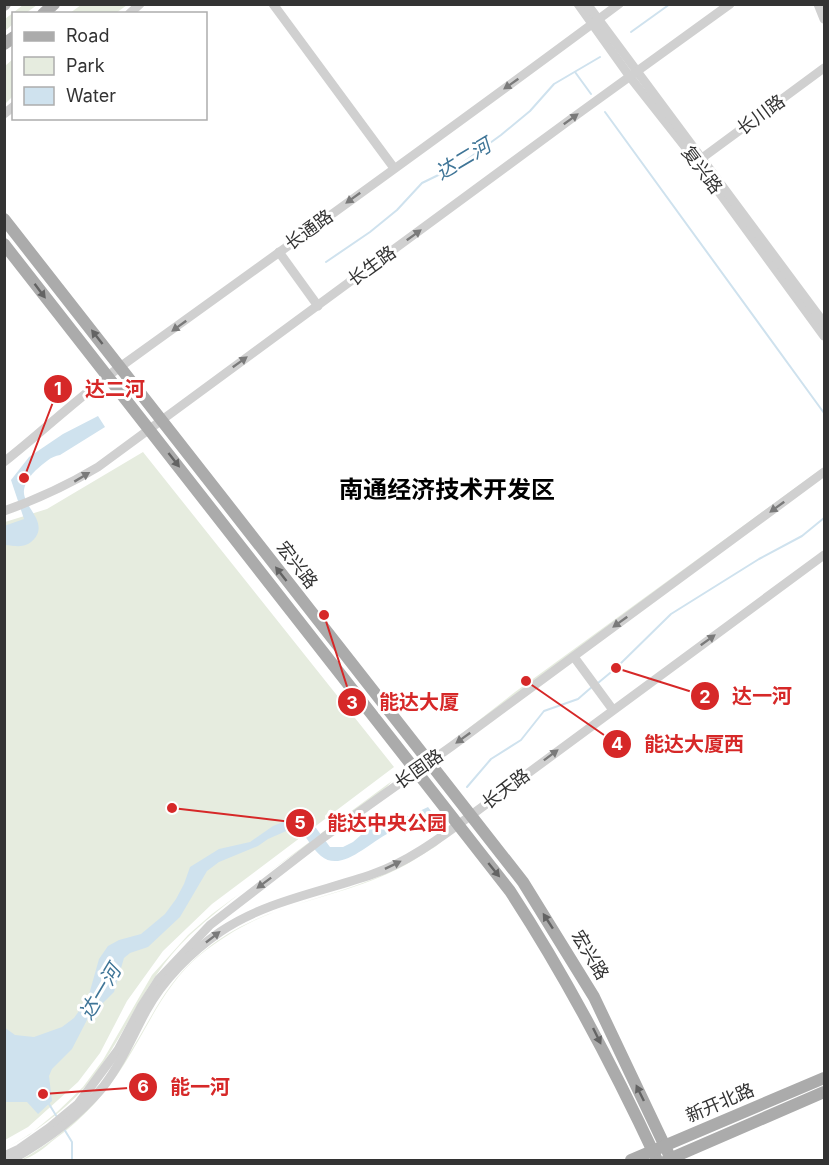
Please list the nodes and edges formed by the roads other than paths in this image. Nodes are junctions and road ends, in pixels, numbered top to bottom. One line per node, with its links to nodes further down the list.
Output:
1 (273, 4): 12 (street)
2 (578, 4): 8 (street, 复兴路)
3 (587, 4): 8 (street, 复兴路)
4 (619, 4): 8 (street, 长通路)
5 (730, 4): 10 (street, 长生路)
6 (818, 4): 7 (street)
7 (825, 19)
8 (595, 23): 10 (street, 复兴路); 12 (street, 长通路, one-way to 12)
9 (825, 68): 11 (street, 长川路)
10 (633, 75): 11 (street, 复兴路); 16 (street, 长生路, one-way to 10)
11 (700, 160): 17 (street, 复兴路); 18 (street, 复兴路)
12 (394, 168): 15 (street, 长通路, one-way to 15)
13 (4, 219): 19 (main road, 宏兴路, one-way to 13)
14 (4, 244): 20 (main road, 宏兴路, one-way to 20)
15 (279, 252): 16 (street); 19 (street, 长通路, one-way to 19)
16 (318, 306): 21 (street, 长生路, one-way to 16)
17 (825, 323)
18 (825, 336)
19 (120, 367): 20 (street, 长通路); 21 (main road, 宏兴路)
20 (108, 377): 22 (main road, 宏兴路); 23 (street, 长通路)
21 (162, 422): 22 (street, 长生路); 29 (main road, 宏兴路, one-way to 21)
22 (151, 430): 25 (street, 长生路, one-way to 22); 30 (main road, 宏兴路, one-way to 30)
23 (4, 462)
24 (825, 472): 27 (street, 长固路, one-way to 27)
25 (4, 511)
26 (825, 555): 28 (street, 长天路, one-way to 26)
27 (574, 657): 28 (street); 29 (street, 长固路, one-way to 29)
28 (613, 710): 31 (street, 长天路, one-way to 28)
29 (428, 762): 30 (street, 长固路); 31 (main road, 宏兴路)
30 (417, 770): 32 (main road, 宏兴路); 36 (street, 长固路, one-way to 36)
31 (470, 816): 32 (street, 长天路); 35 (main road, 宏兴路, one-way to 31)
32 (458, 825): 37 (main road, 宏兴路, one-way to 37); 39 (street, 长天路, one-way to 32)
33 (825, 1078): 35 (main road, 新开北路)
34 (825, 1092): 38 (main road, 新开北路)
35 (665, 1145): 37 (main road, 新开北路); 38 (main road, 宏兴路)
36 (4, 1156)
37 (655, 1156): 40 (main road, 新开北路)
38 (670, 1160)
39 (11, 1161)
40 (631, 1161)

